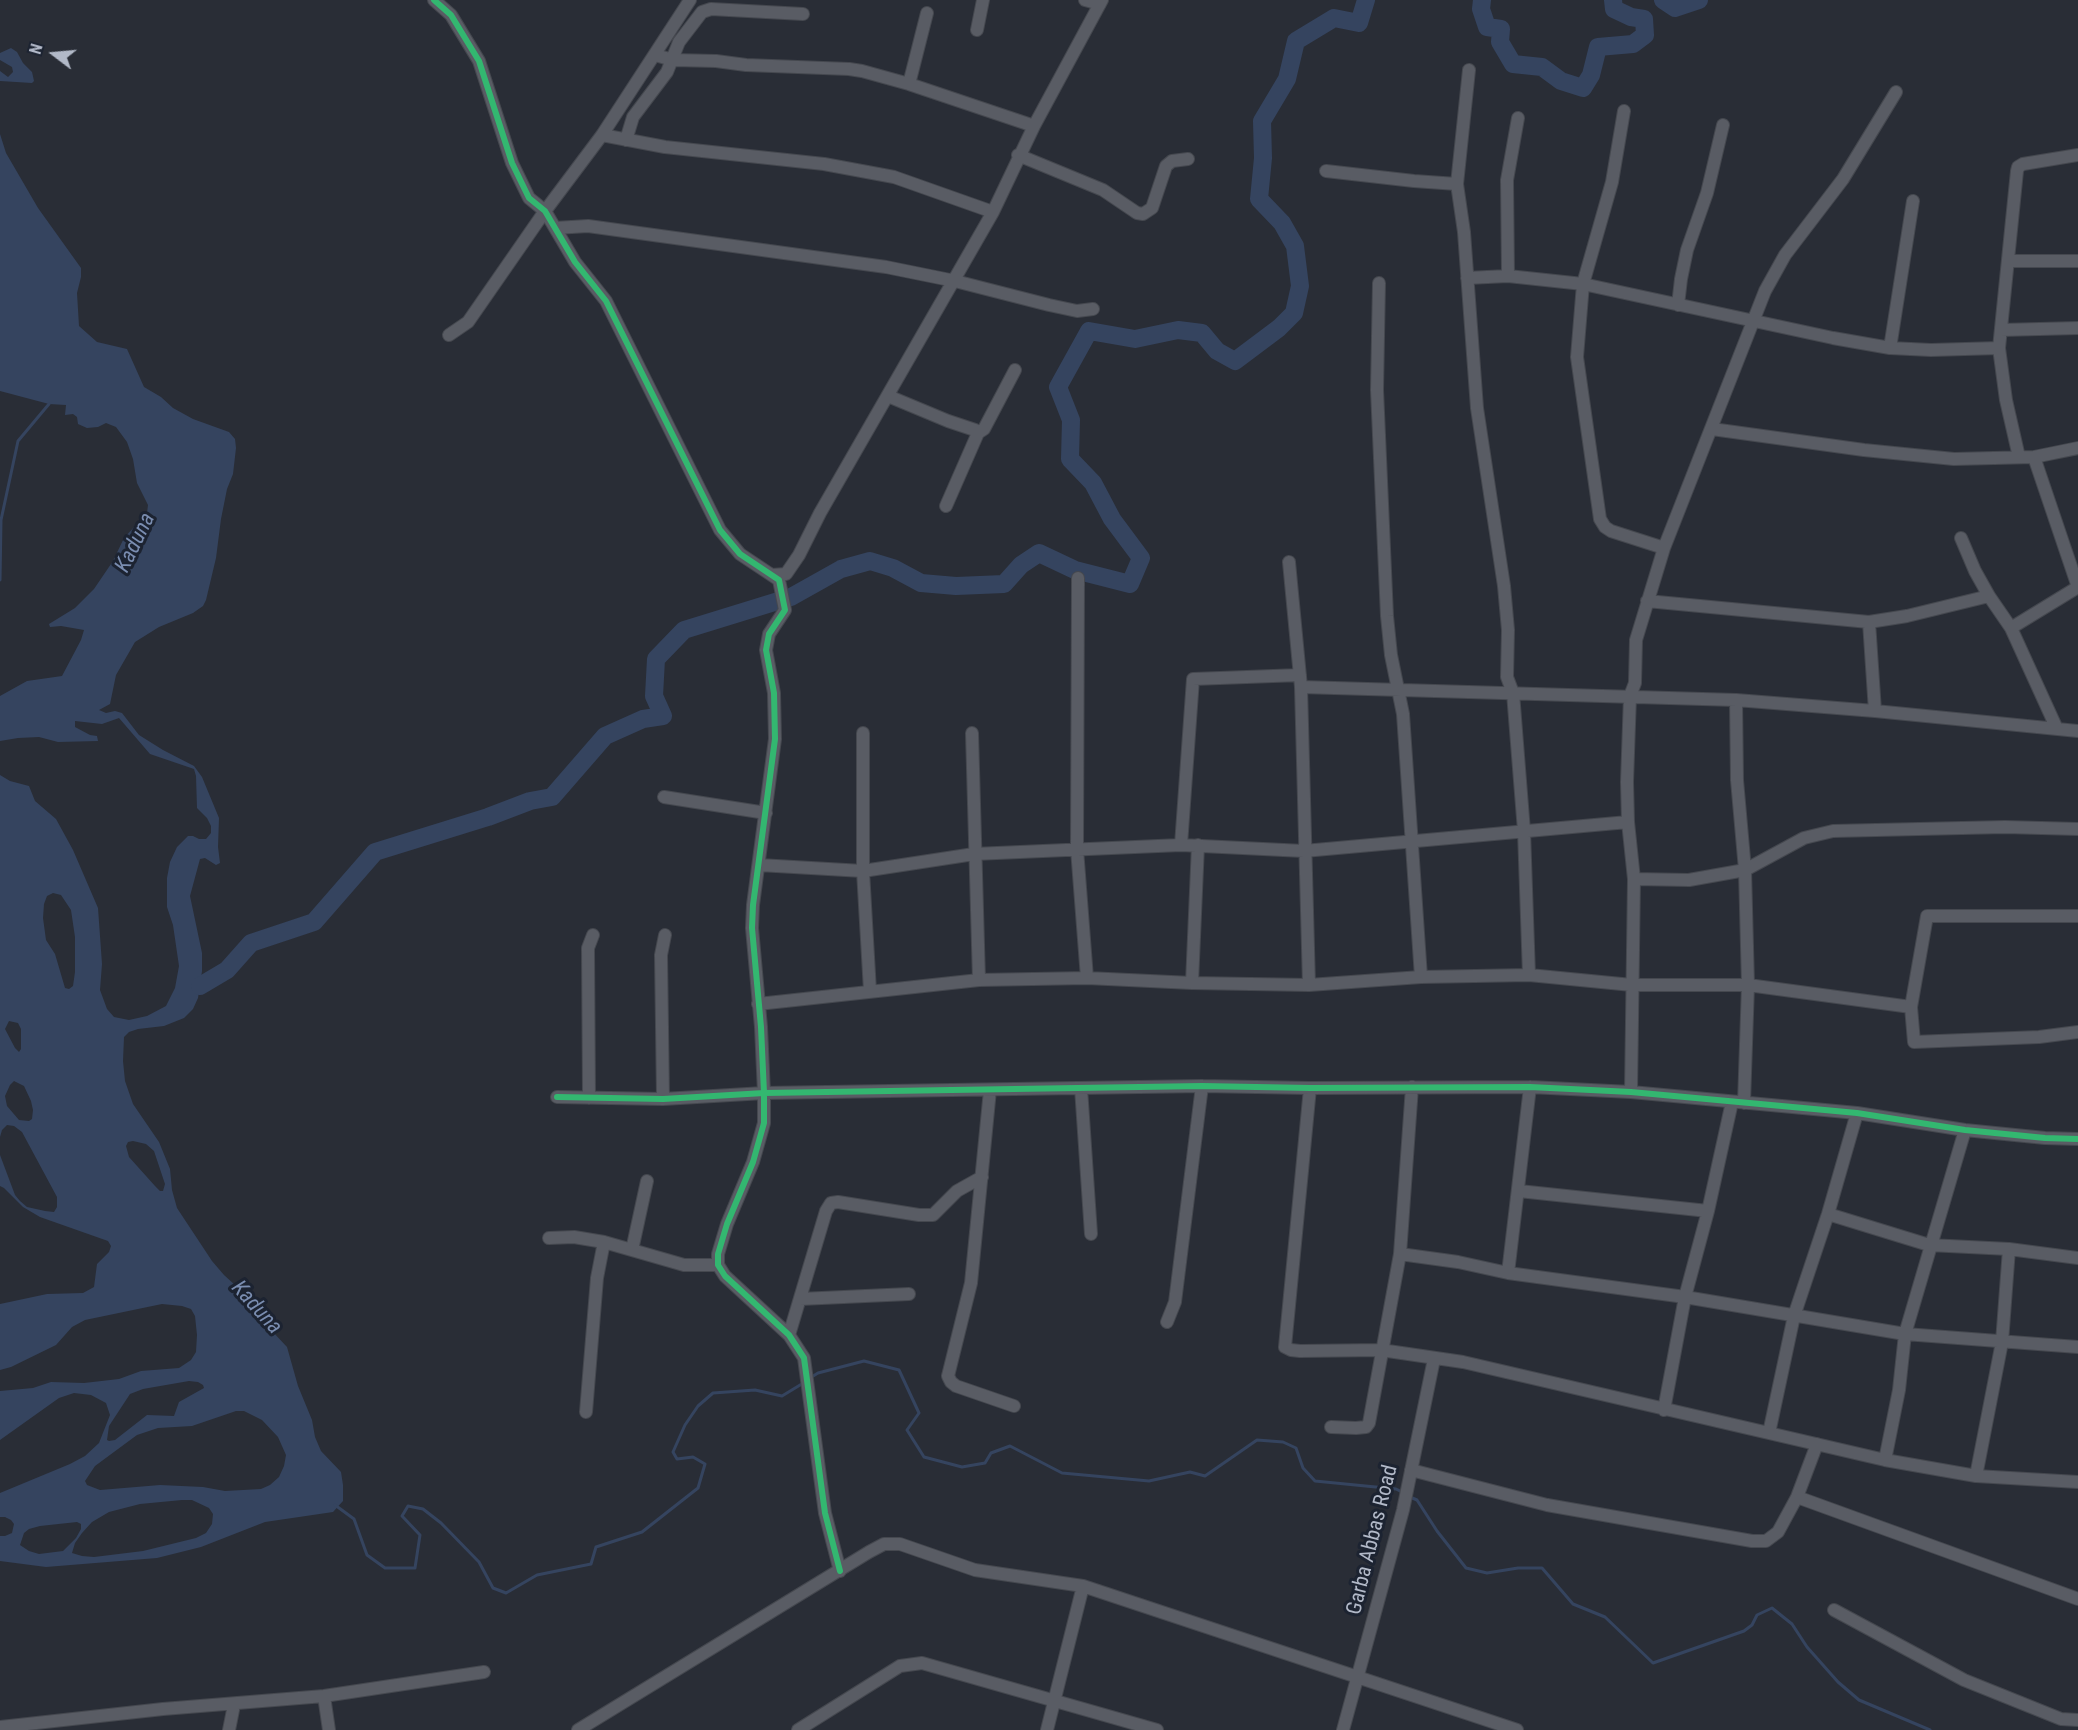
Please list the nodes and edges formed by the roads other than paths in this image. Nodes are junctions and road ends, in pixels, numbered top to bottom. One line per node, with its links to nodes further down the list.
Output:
1 (434, 0): 26 (street)
2 (690, 0): 9 (street)
3 (983, 0): 8 (street)
4 (1085, 0): 5 (street)
5 (1101, 2): 17 (street)
6 (927, 13): 12 (street)
7 (803, 14): 10 (street)
8 (977, 30)
9 (655, 55): 10 (street); 18 (street)
10 (673, 60): 12 (street); 19 (street)
11 (1469, 70): 24 (street)
12 (909, 84): 17 (street)
13 (1896, 92): 38 (street)
14 (1624, 111): 35 (street)
15 (1518, 118): 31 (street)
16 (1723, 125): 36 (street)
17 (1034, 126): 21 (street)
18 (602, 135): 19 (street); 26 (street)
19 (626, 140): 27 (street)
20 (2078, 154): 29 (street)
21 (1018, 155): 22 (street); 27 (street)
22 (1188, 159)
23 (1326, 171): 24 (street)
24 (1457, 184): 32 (street)
25 (1913, 201): 42 (street)
26 (545, 211): 28 (street); 41 (street)
27 (993, 212): 33 (street)
28 (555, 228): 33 (street); 55 (street)
29 (2008, 261): 30 (street); 40 (street)
30 (2078, 261)
31 (1508, 276): 32 (street); 35 (street)
32 (1467, 278): 64 (street)
33 (955, 281): 37 (street); 45 (street)
34 (1379, 283): 63 (street)
35 (1583, 284): 36 (street); 53 (street)
36 (1678, 305): 38 (street)
37 (1093, 309)
38 (1753, 321): 42 (street); 46 (street)
39 (2078, 328): 40 (street)
40 (2001, 330): 43 (street)
41 (449, 335)
42 (1890, 348): 43 (street)
43 (1999, 348): 49 (street)
44 (1015, 370): 47 (street)
45 (888, 396): 47 (street); 55 (street)
46 (1712, 429): 49 (street); 53 (street)
47 (978, 433): 51 (street)
48 (2078, 448): 50 (street)
49 (2019, 457): 50 (street)
50 (2034, 457): 57 (street)
51 (946, 506)
52 (1961, 538): 58 (street)
53 (1664, 548): 59 (street)
54 (1289, 562): 62 (street)
55 (776, 578): 73 (street)
56 (1078, 578): 80 (street)
57 (2078, 587): 61 (street)
58 (1989, 596): 60 (street); 61 (street)
59 (1647, 601): 60 (street); 65 (street)
60 (1869, 622): 67 (street)
61 (2011, 628): 68 (street)
62 (1300, 681): 63 (street); 78 (street); 81 (street)
63 (1398, 691): 64 (street); 77 (street)
64 (1513, 693): 65 (street); 76 (street)
65 (1630, 696): 66 (street); 74 (street)
66 (1737, 700): 67 (street); 84 (street)
67 (1875, 711): 68 (street)
68 (2057, 729): 69 (street)
69 (2078, 731)
70 (863, 733): 85 (street)
71 (972, 733): 82 (street)
72 (664, 796): 73 (street)
73 (766, 813): 83 (street)
74 (1628, 822): 76 (street); 86 (street)
75 (2078, 830): 84 (street)
76 (1524, 831): 77 (street); 90 (street)
77 (1412, 841): 81 (street); 91 (street)
78 (1181, 845): 79 (street); 80 (street)
79 (1198, 845): 81 (street); 94 (street)
80 (1077, 849): 82 (street); 92 (street)
81 (1304, 851): 95 (street)
82 (974, 854): 85 (street); 93 (street)
83 (759, 865): 85 (street); 99 (street)
84 (1745, 870): 86 (street); 97 (street)
85 (863, 871): 98 (street)
86 (1634, 879): 96 (street)
87 (2078, 916): 100 (street)
88 (593, 935): 111 (street)
89 (665, 935): 112 (street)
90 (1529, 975): 91 (street); 96 (street)
91 (1421, 977): 95 (street)
92 (1087, 978): 93 (street); 94 (street)
93 (979, 980): 98 (street)
94 (1192, 983): 95 (street)
95 (1309, 985)
96 (1632, 985): 97 (street); 108 (street)
97 (1748, 985): 100 (street); 113 (street)
98 (870, 991): 99 (street)
99 (758, 1004): 109 (street)
100 (1911, 1006): 101 (street)
101 (2078, 1032)
102 (1202, 1086): 104 (street); 105 (street); 136 (street)
103 (1530, 1086): 106 (street); 108 (street); 119 (street)
104 (1081, 1088): 107 (street); 122 (street)
105 (1310, 1088): 106 (street); 141 (street)
106 (1412, 1088): 128 (street)
107 (990, 1089): 109 (street); 117 (street)
108 (1631, 1092): 113 (street)
109 (764, 1093): 112 (street); 130 (street)
110 (557, 1097): 111 (street)
111 (589, 1098): 112 (street)
112 (663, 1099)
113 (1738, 1102): 114 (street); 120 (street)
114 (1857, 1113): 115 (street); 121 (street)
115 (1965, 1130): 116 (street); 125 (street)
116 (2078, 1139)
117 (982, 1177): 134 (street); 143 (street)
118 (647, 1181): 127 (street)
119 (1519, 1191): 120 (street); 131 (street)
120 (1708, 1211): 133 (street)
121 (1828, 1214): 125 (street); 135 (street)
122 (1091, 1234)
123 (549, 1238): 124 (street)
124 (604, 1242): 127 (street); 145 (street)
125 (1929, 1245): 126 (street); 137 (street)
126 (2009, 1249): 129 (street); 139 (street)
127 (632, 1251): 130 (street)
128 (1400, 1254): 131 (street); 141 (street)
129 (2078, 1258)
130 (718, 1265): 138 (street)
131 (1508, 1273): 133 (street)
132 (909, 1294): 134 (street)
133 (1685, 1297): 135 (street); 144 (street)
134 (800, 1299): 138 (street)
135 (1794, 1316): 137 (street); 147 (street)
136 (1167, 1322)
137 (1905, 1334): 139 (street); 149 (street)
138 (789, 1335): 154 (street)
139 (2002, 1342): 140 (street); 150 (street)
140 (2078, 1347)
141 (1381, 1350): 142 (street); 146 (street)
142 (1434, 1359): 144 (street); 151 (street, Garba Abbas Road)
143 (1014, 1406)
144 (1664, 1410): 147 (street)
145 (586, 1412)
146 (1330, 1427)
147 (1769, 1433): 148 (street)
148 (1817, 1444): 149 (street); 153 (street)
149 (1885, 1460): 150 (street)
150 (1976, 1476): 152 (street)
151 (1410, 1477): 153 (street); 159 (street, Garba Abbas Road)
152 (2078, 1482)
153 (1797, 1497): 156 (street)
154 (840, 1571): 155 (street); 167 (street)
155 (1083, 1586): 159 (street); 161 (street)
156 (2078, 1599)
157 (1834, 1610): 163 (street)
158 (483, 1672): 160 (street)
159 (1356, 1677): 171 (street, Garba Abbas Road); 172 (street)
160 (324, 1696): 162 (street); 166 (street)
161 (1055, 1700): 168 (street); 169 (street); 170 (street)
162 (234, 1705): 164 (street); 165 (street)
163 (2078, 1720)
164 (0, 1727)
165 (230, 1730)
166 (329, 1730)
167 (578, 1730)
168 (798, 1730)
169 (1047, 1730)
170 (1156, 1730)
171 (1343, 1730)
172 (1518, 1730)

